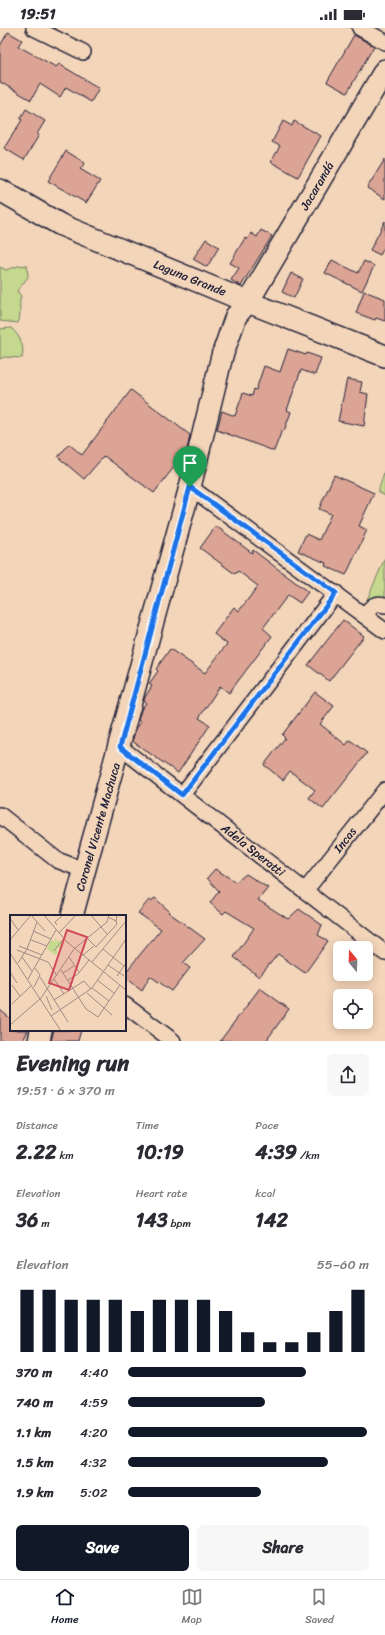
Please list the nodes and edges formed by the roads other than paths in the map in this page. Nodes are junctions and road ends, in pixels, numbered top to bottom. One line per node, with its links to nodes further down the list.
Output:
1 (34, 28): 4 (street)
2 (360, 28): 3 (street)
3 (385, 42)
4 (83, 52)
5 (385, 70): 7 (street, Jacarandá)
6 (0, 190): 7 (street, Laguna Grande)
7 (248, 302): 8 (street, Laguna Grande); 9 (street, Coronel Vicente Machuca)
8 (385, 356)
9 (190, 487): 10 (street); 14 (street, Coronel Vicente Machuca)
10 (336, 593): 12 (street); 16 (street)
11 (385, 605): 12 (street)
12 (365, 615): 13 (street)
13 (385, 631)
14 (120, 747): 16 (street, Adela Speratti); 18 (street, Coronel Vicente Machuca)
15 (385, 790): 19 (street, Incas)
16 (182, 795): 19 (street, Adela Speratti)
17 (0, 814): 18 (street)
18 (86, 871): 20 (street, Coronel Vicente Machuca)
19 (305, 891): 21 (street, Adela Speratti)
20 (72, 915)
21 (385, 953)
22 (126, 1006): 25 (street)
23 (42, 1031): 24 (street)
24 (39, 1041)
25 (173, 1041)

